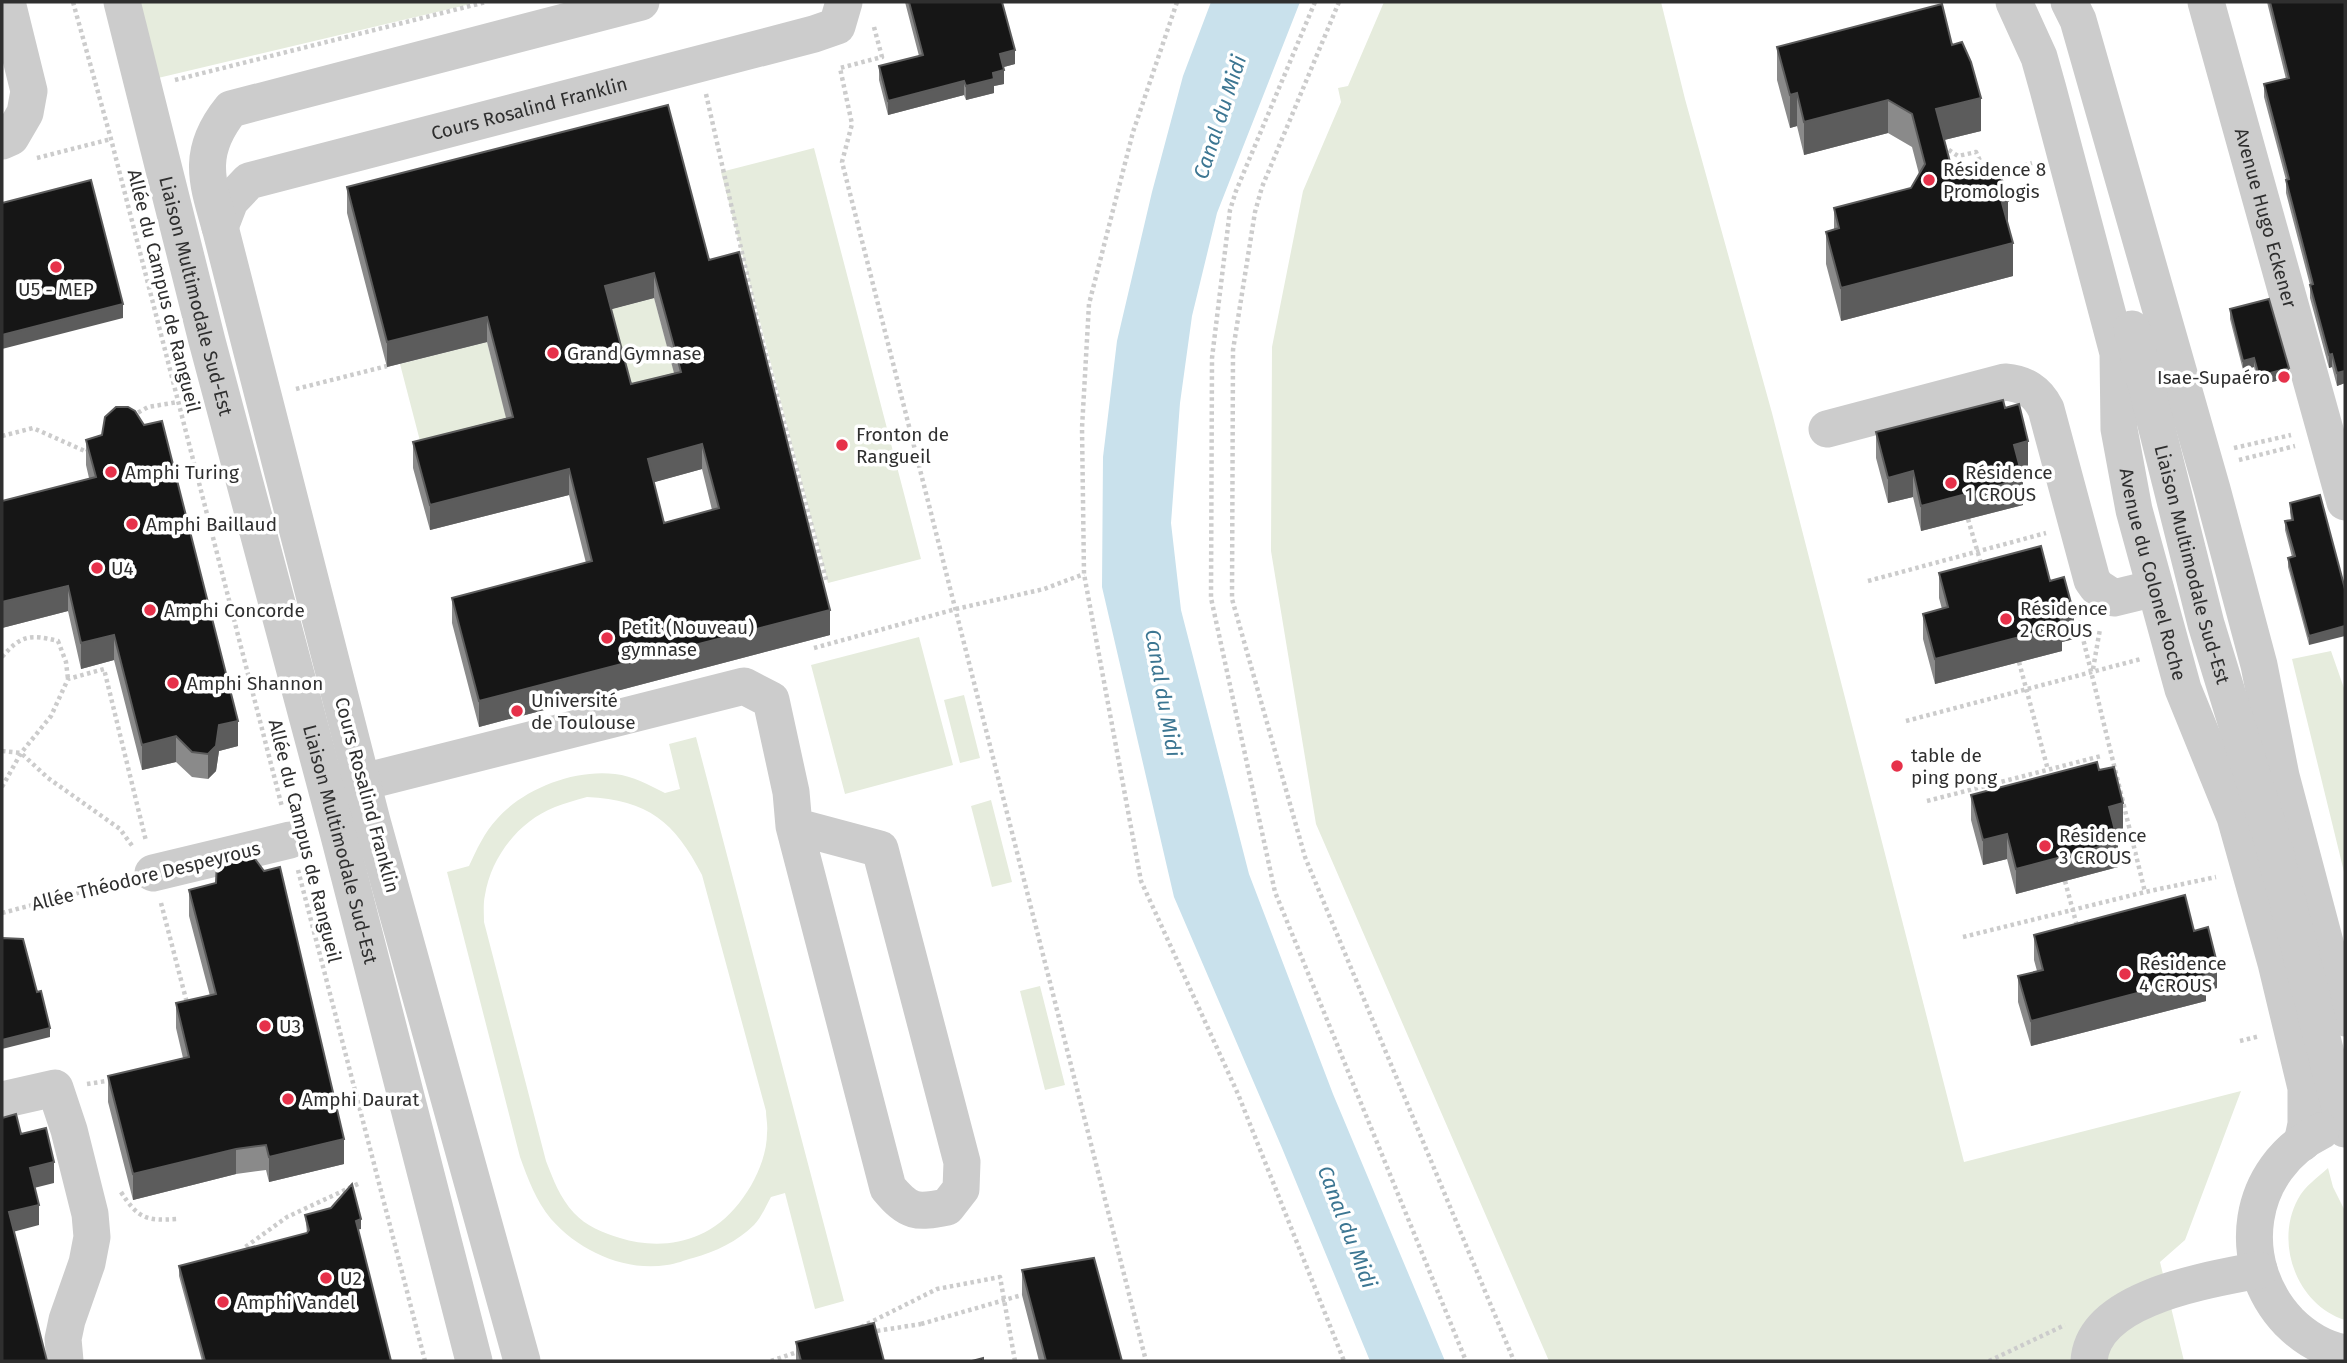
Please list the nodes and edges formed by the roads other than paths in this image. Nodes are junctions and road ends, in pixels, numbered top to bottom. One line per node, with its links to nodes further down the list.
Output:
1 (7, 2): 10 (street)
2 (122, 2): 29 (street, Liaison Multimodale Sud-Est)
3 (641, 2): 9 (street)
4 (2014, 2): 16 (street, Avenue du Colonel Roche)
5 (2041, 2): 23 (street, Liaison Multimodale Sud-Est)
6 (2069, 2): 21 (street)
7 (2206, 2): 14 (street, Avenue Hugo Eckener)
8 (858, 11): 11 (street, Cours Rosalind Franklin)
9 (231, 109): 11 (street); 12 (street, Cours Rosalind Franklin)
10 (14, 151)
11 (249, 181): 12 (street)
12 (220, 227): 17 (street, Cours Rosalind Franklin)
13 (1827, 429): 16 (street)
14 (2317, 435): 15 (street, Avenue Hugo Eckener)
15 (2345, 502)
16 (2155, 588): 24 (street, Avenue du Colonel Roche)
17 (363, 782): 18 (street); 30 (street, Cours Rosalind Franklin)
18 (794, 826): 18 (street)
19 (290, 840): 20 (street, Allée Théodore Despeyrous)
20 (153, 873)
21 (2345, 1018)
22 (2, 1100): 28 (street)
23 (2345, 1125): 24 (street)
24 (2302, 1143): 25 (street)
25 (2259, 1270): 26 (street); 31 (street)
26 (2297, 1349): 27 (street)
27 (2345, 1353)
28 (65, 1361)
29 (474, 1361)
30 (522, 1361)
31 (2089, 1361)

